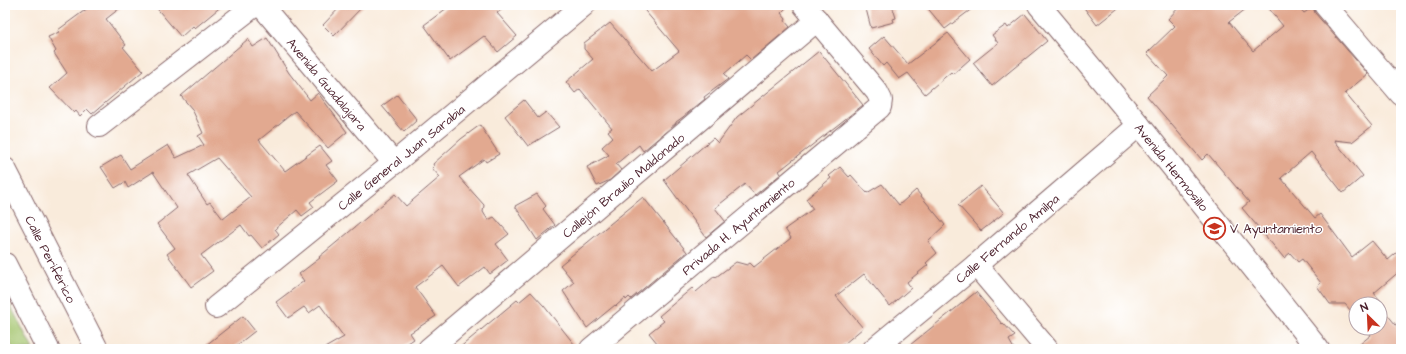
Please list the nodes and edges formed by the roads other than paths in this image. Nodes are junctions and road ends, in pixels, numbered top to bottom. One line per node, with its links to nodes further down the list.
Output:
1 (255, 5): 9 (main road)
2 (261, 5): 10 (main road, Avenida Guadalajara)
3 (584, 5): 10 (main road, Calle General Juan Sarabia)
4 (1039, 5): 8 (main road, Avenida Hermosillo)
5 (1325, 5): 7 (main road)
6 (811, 12): 17 (main road, Callejón Braulio Maldonado); 18 (main road, Privada H. Ayuntamiento)
7 (1401, 94)
8 (1139, 125): 13 (main road, Calle Fernando Amilpa); 21 (main road, Avenida Hermosillo)
9 (99, 126)
10 (394, 163): 14 (main road, Calle General Juan Sarabia)
11 (5, 169): 16 (main road, Calle Periférico)
12 (5, 264): 15 (main road)
13 (976, 265): 19 (main road, Calle Fernando Amilpa); 20 (main road)
14 (216, 307)
15 (48, 349)
16 (97, 349)
17 (429, 349)
18 (591, 349)
19 (874, 349)
20 (1047, 349)
21 (1318, 349)

